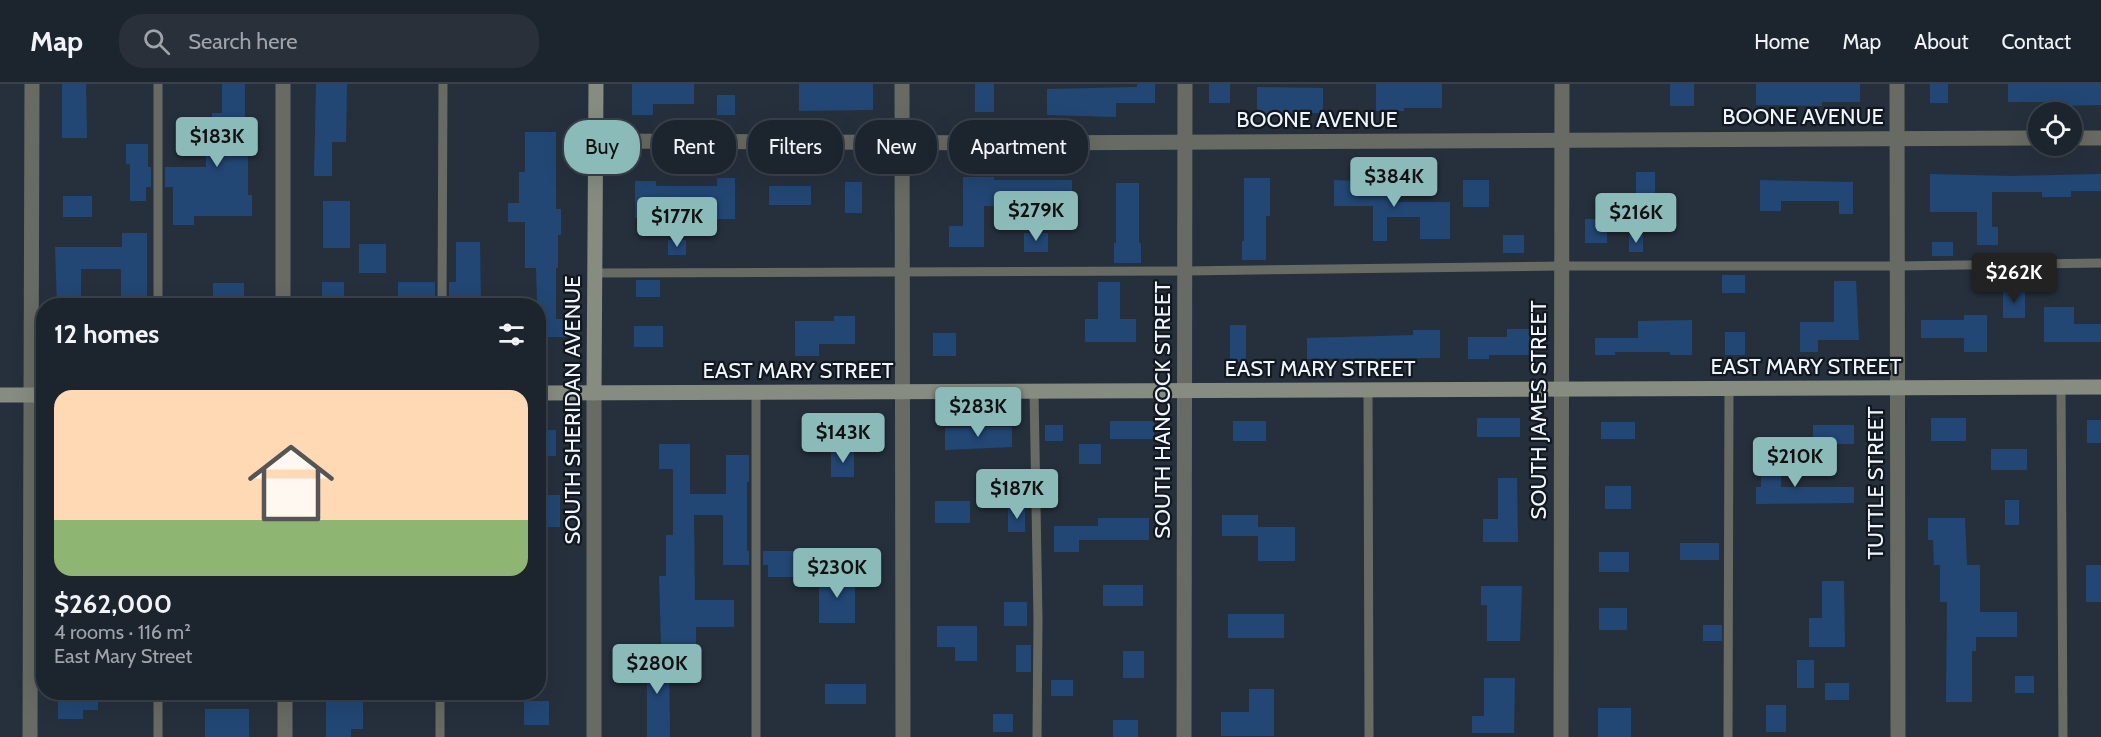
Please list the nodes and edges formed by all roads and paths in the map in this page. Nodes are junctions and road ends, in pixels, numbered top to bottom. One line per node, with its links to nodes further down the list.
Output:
1 (32, 84): 32 (street)
2 (159, 84): 29 (lane)
3 (283, 84): 30 (street)
4 (443, 84): 31 (lane)
5 (596, 84): 10 (main road, SOUTH SHERIDAN AVENUE)
6 (902, 84): 11 (street)
7 (1185, 84): 20 (street, SOUTH HANCOCK STREET)
8 (1562, 84): 15 (street, SOUTH JAMES STREET)
9 (1897, 84): 16 (street, TUTTLE STREET)
10 (595, 120)
11 (902, 120)
12 (2028, 138): 16 (street, BOONE AVENUE)
13 (2082, 138): 14 (street)
14 (2101, 138)
15 (1561, 139): 16 (street, BOONE AVENUE); 20 (street, BOONE AVENUE); 24 (street, SOUTH JAMES STREET)
16 (1897, 139): 25 (street, TUTTLE STREET)
17 (640, 141): 18 (street, BOONE AVENUE)
18 (855, 142)
19 (937, 142): 20 (street, BOONE AVENUE)
20 (1185, 142): 26 (street, SOUTH HANCOCK STREET)
21 (595, 174): 28 (main road, SOUTH SHERIDAN AVENUE)
22 (902, 174): 27 (street)
23 (2101, 263): 25 (lane)
24 (1561, 266): 25 (lane); 26 (lane); 36 (street, SOUTH JAMES STREET)
25 (1897, 266): 35 (street, TUTTLE STREET)
26 (1185, 271): 27 (lane); 40 (street, SOUTH HANCOCK STREET)
27 (902, 272): 28 (lane); 42 (street)
28 (595, 273): 44 (main road, SOUTH SHERIDAN AVENUE)
29 (158, 298)
30 (283, 298)
31 (442, 298)
32 (36, 333)
33 (2061, 387): 34 (main road, EAST MARY STREET); 35 (main road, EAST MARY STREET); 64 (lane)
34 (2101, 387)
35 (1898, 388): 37 (main road, EAST MARY STREET); 63 (street, TUTTLE STREET)
36 (1561, 389): 37 (main road, EAST MARY STREET); 38 (main road, EAST MARY STREET); 61 (street, SOUTH JAMES STREET)
37 (1729, 389): 62 (lane)
38 (1368, 390): 40 (main road, EAST MARY STREET); 60 (lane)
39 (1035, 391): 40 (main road, EAST MARY STREET); 42 (main road, EAST MARY STREET); 58 (lane)
40 (1185, 391): 59 (street, SOUTH HANCOCK STREET)
41 (756, 392): 42 (main road, EAST MARY STREET); 44 (main road, EAST MARY STREET); 56 (lane)
42 (902, 392): 57 (street)
43 (546, 393): 44 (main road, EAST MARY STREET)
44 (594, 393): 55 (street, SOUTH SHERIDAN AVENUE)
45 (0, 395): 46 (main road)
46 (36, 395)
47 (36, 444): 51 (street)
48 (158, 700): 52 (lane)
49 (285, 700): 53 (street)
50 (440, 700): 54 (lane)
51 (30, 737)
52 (158, 737)
53 (285, 737)
54 (440, 737)
55 (594, 737)
56 (756, 737)
57 (903, 737)
58 (1037, 737)
59 (1185, 737)
60 (1369, 737)
61 (1560, 737)
62 (1728, 737)
63 (1898, 737)
64 (2063, 737)

